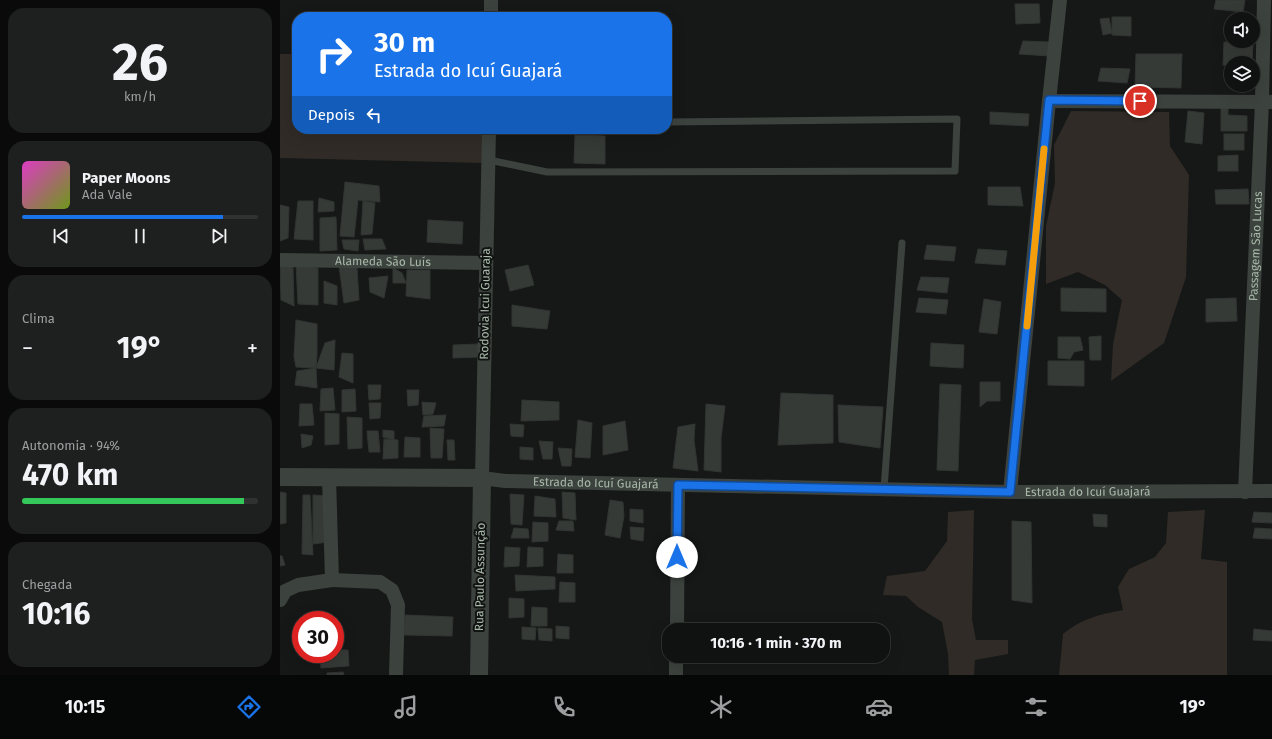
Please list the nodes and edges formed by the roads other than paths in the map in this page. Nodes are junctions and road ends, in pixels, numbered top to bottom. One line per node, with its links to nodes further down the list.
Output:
1 (491, 0): 4 (street)
2 (1060, 0): 5 (street)
3 (1264, 0): 6 (street, Passagem São Lucas)
4 (491, 12)
5 (1049, 100): 6 (street); 19 (street)
6 (1267, 102): 20 (street, Passagem São Lucas)
7 (672, 122): 9 (lane)
8 (489, 134): 9 (street, Rodovia Icui Guaraja)
9 (489, 160): 12 (street, Rodovia Icui Guaraja)
10 (902, 243): 17 (lane)
11 (280, 260): 12 (street, Alameda São Luís)
12 (486, 263): 15 (street, Rodovia Icui Guaraja)
13 (280, 476): 14 (street, Estrada do Icuí Guajará)
14 (329, 478): 15 (street, Estrada do Icuí Guajará); 21 (street)
15 (482, 478): 16 (street, Estrada do Icuí Guajará); 26 (street, Rua Paulo Assunção)
16 (678, 485): 17 (street, Estrada do Icuí Guajará); 23 (street)
17 (884, 490): 19 (street, Estrada do Icuí Guajará)
18 (1272, 491): 20 (street, Estrada do Icuí Guajará)
19 (1010, 492): 20 (street, Estrada do Icuí Guajará)
20 (1245, 492)
21 (332, 580): 22 (street); 25 (street)
22 (280, 600)
23 (677, 623)
24 (676, 663): 27 (street)
25 (396, 675)
26 (479, 675)
27 (676, 675)

